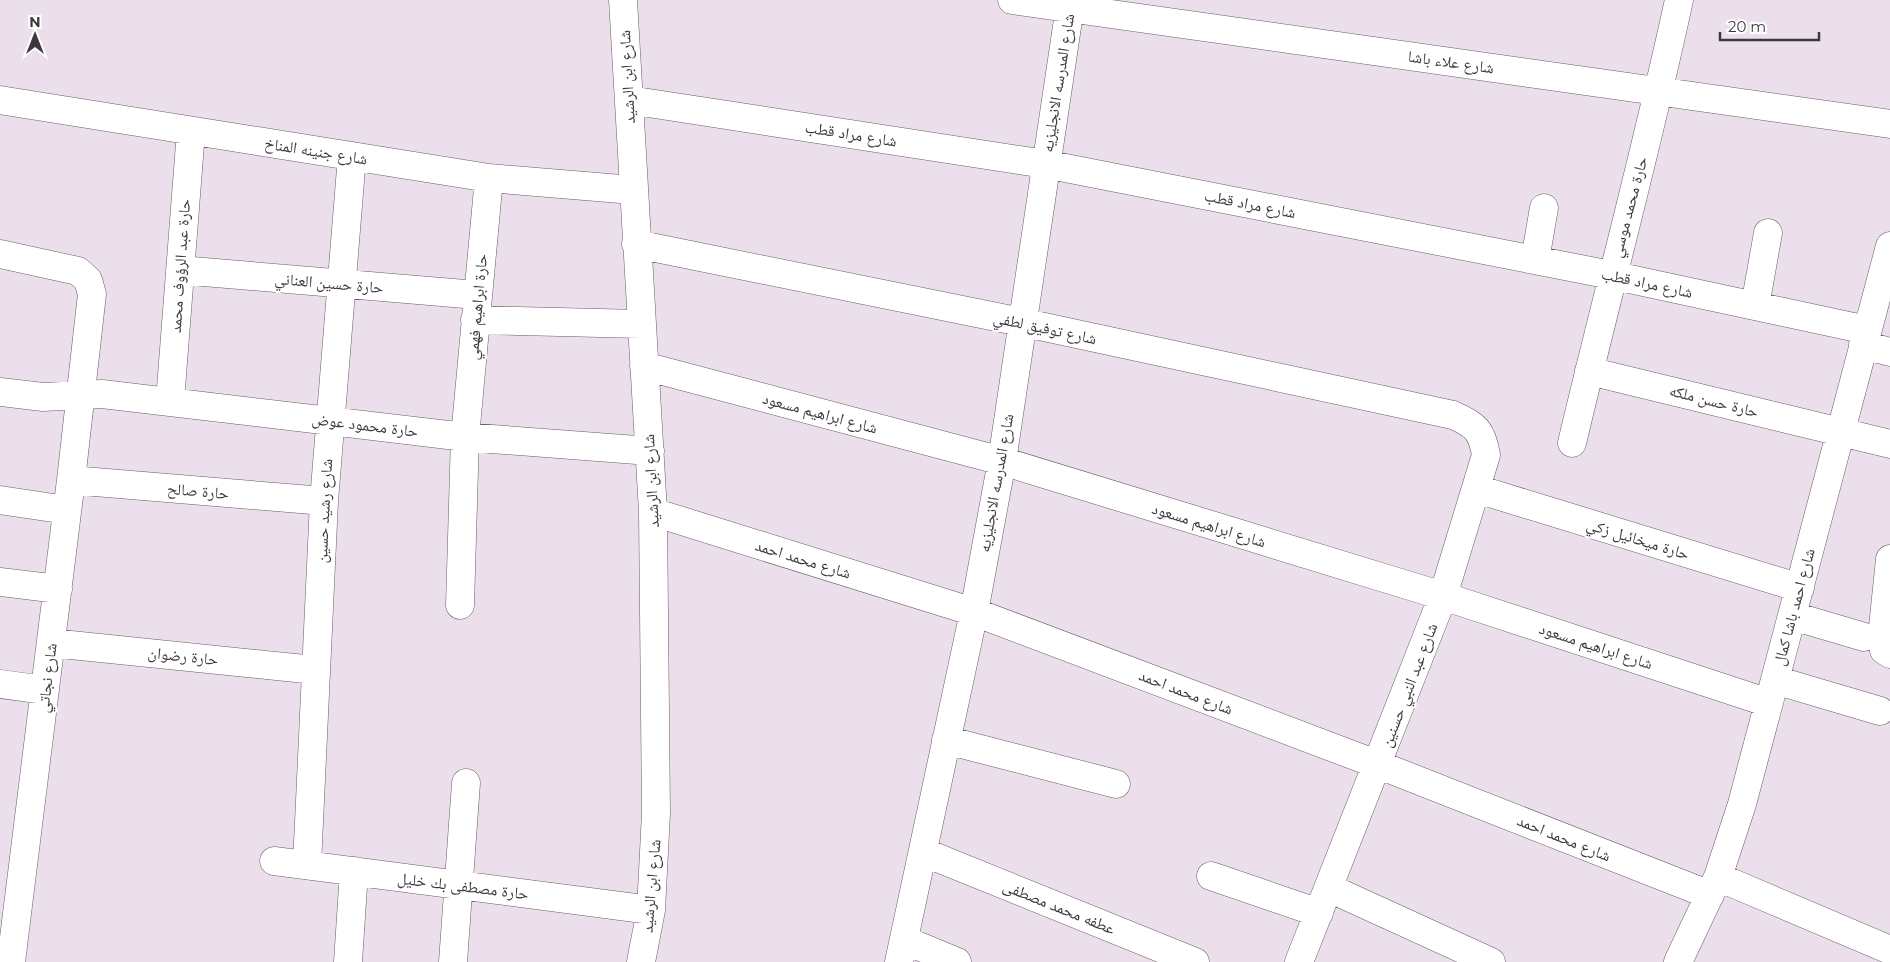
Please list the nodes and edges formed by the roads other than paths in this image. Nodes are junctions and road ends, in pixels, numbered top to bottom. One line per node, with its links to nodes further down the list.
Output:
1 (623, 0): 7 (street, شارع ابن الرشيد)
2 (1012, 0): 4 (street, شارع علاء باشا)
3 (1679, 0): 5 (street, حارة محمد موسي)
4 (1070, 4): 5 (street, شارع علاء باشا); 11 (street, شارع المدرسه الانجليزيه)
5 (1660, 91): 8 (street, شارع علاء باشا); 21 (street, حارة محمد موسي)
6 (0, 100): 9 (street, شارع جنينه المناخ)
7 (629, 100): 11 (street, شارع مراد قطب); 13 (street, شارع ابن الرشيد)
8 (1890, 124)
9 (191, 131): 10 (street, شارع جنينه المناخ); 20 (street, حارة عبد الرؤوف محمد)
10 (352, 156): 12 (street, شارع جنينه المناخ); 22 (street, شارع رشيد حسين)
11 (1045, 164): 19 (street, شارع مراد قطب); 25 (street, شارع المدرسه الانجليزيه)
12 (489, 178): 13 (street, شارع جنينه المناخ); 24 (street, حارة ابراهيم فهمي)
13 (633, 190): 16 (street, شارع ابن الرشيد)
14 (1544, 208): 19 (street)
15 (1768, 233): 23 (street)
16 (636, 244): 25 (street, شارع توفيق لطفي); 26 (street, شارع ابن الرشيد)
17 (1890, 246): 27 (street, شارع احمد باشا كمال)
18 (0, 254): 32 (street, شارع نجاتي)
19 (1534, 260): 21 (street, شارع مراد قطب)
20 (180, 270): 22 (street, حارة حسين العناني); 33 (street, حارة عبد الرؤوف محمد)
21 (1611, 275): 23 (street, شارع مراد قطب); 30 (street, حارة محمد موسي)
22 (342, 284): 24 (street, حارة حسين العناني); 35 (street, شارع رشيد حسين)
23 (1755, 306): 27 (street, شارع مراد قطب)
24 (476, 308): 26 (street, حارة حسين العناني); 37 (street, حارة ابراهيم فهمي)
25 (1021, 322): 34 (street, شارع توفيق لطفي); 41 (street, شارع المدرسه الانجليزيه)
26 (641, 324): 29 (street, شارع ابن الرشيد)
27 (1865, 337): 28 (street, شارع مراد قطب); 36 (street, شارع احمد باشا كمال)
28 (1890, 352)
29 (644, 366): 40 (street, شارع ابن الرشيد); 41 (street, شارع ابراهيم مسعود)
30 (1589, 371): 36 (street, حارة حسن ملكه); 38 (street, حارة محمد موسي)
31 (0, 392): 32 (street, حارة محمود عوض)
32 (81, 394): 33 (street, حارة محمود عوض); 42 (street, شارع نجاتي)
33 (170, 401): 35 (street, حارة محمود عوض)
34 (1454, 415): 43 (street, شارع عبد النبي حسنين)
35 (330, 420): 37 (street, حارة محمود عوض); 45 (street, شارع رشيد حسين)
36 (1839, 432): 39 (street, حارة حسن ملكه); 50 (street, شارع احمد باشا كمال)
37 (465, 437): 40 (street, حارة محمود عوض); 53 (street, حارة ابراهيم فهمي)
38 (1572, 443)
39 (1890, 444)
40 (650, 451): 47 (street, شارع ابن الرشيد)
41 (1002, 461): 52 (street, شارع ابراهيم مسعود); 54 (street, شارع المدرسه الانجليزيه)
42 (71, 480): 45 (street, حارة صالح); 46 (street, شارع نجاتي)
43 (1477, 490): 50 (street, حارة ميخائيل زكي); 52 (street, شارع عبد النبي حسنين)
44 (0, 500): 46 (street)
45 (324, 502): 59 (street, شارع رشيد حسين)
46 (68, 510): 51 (street, شارع نجاتي)
47 (653, 512): 54 (street, شارع محمد احمد); 76 (street, شارع ابن الرشيد)
48 (1890, 559): 58 (street)
49 (0, 582): 51 (street)
50 (1800, 588): 55 (street, شارع احمد باشا كمال)
51 (58, 589): 57 (street, شارع نجاتي)
52 (1443, 596): 62 (street, شارع ابراهيم مسعود); 65 (street, شارع عبد النبي حسنين)
53 (460, 605)
54 (974, 612): 64 (street, شارع المدرسه الانجليزيه); 65 (street, شارع محمد احمد)
55 (1793, 616): 56 (street); 62 (street, شارع احمد باشا كمال)
56 (1864, 637)
57 (51, 643): 59 (street, حارة رضوان); 61 (street, شارع نجاتي)
58 (1890, 654)
59 (315, 670): 70 (street, شارع رشيد حسين)
60 (0, 684): 61 (street)
61 (45, 690): 82 (street, شارع نجاتي)
62 (1772, 691): 63 (street, شارع ابراهيم مسعود); 74 (street, شارع احمد باشا كمال)
63 (1880, 711)
64 (946, 740): 67 (street); 68 (street, شارع المدرسه الانجليزيه)
65 (1379, 765): 74 (street, شارع محمد احمد); 75 (street, شارع عبد النبي حسنين)
66 (466, 783): 73 (street)
67 (1116, 784)
68 (923, 852): 78 (street, شارع المدرسه الانجليزيه); 87 (street, عطفه محمد مصطفى)
69 (274, 861): 70 (street, حارة مصطفى بك خليل)
70 (307, 866): 71 (street, حارة مصطفى بك خليل)
71 (354, 872): 73 (street, حارة مصطفى بك خليل); 83 (street)
72 (1211, 876): 75 (street)
73 (458, 885): 76 (street, حارة مصطفى بك خليل); 84 (street)
74 (1714, 886): 77 (street, شارع محمد احمد); 79 (street, شارع احمد باشا كمال)
75 (1324, 901): 88 (street, شارع عبد النبي حسنين); 89 (street)
76 (652, 910): 85 (street, شارع ابن الرشيد)
77 (1890, 950)
78 (902, 951): 86 (street)
79 (1688, 959)
80 (0, 961): 81 (street)
81 (6, 962)
82 (11, 962)
83 (348, 962)
84 (453, 962)
85 (641, 962)
86 (958, 962)
87 (1195, 962)
88 (1299, 962)
89 (1491, 962)

